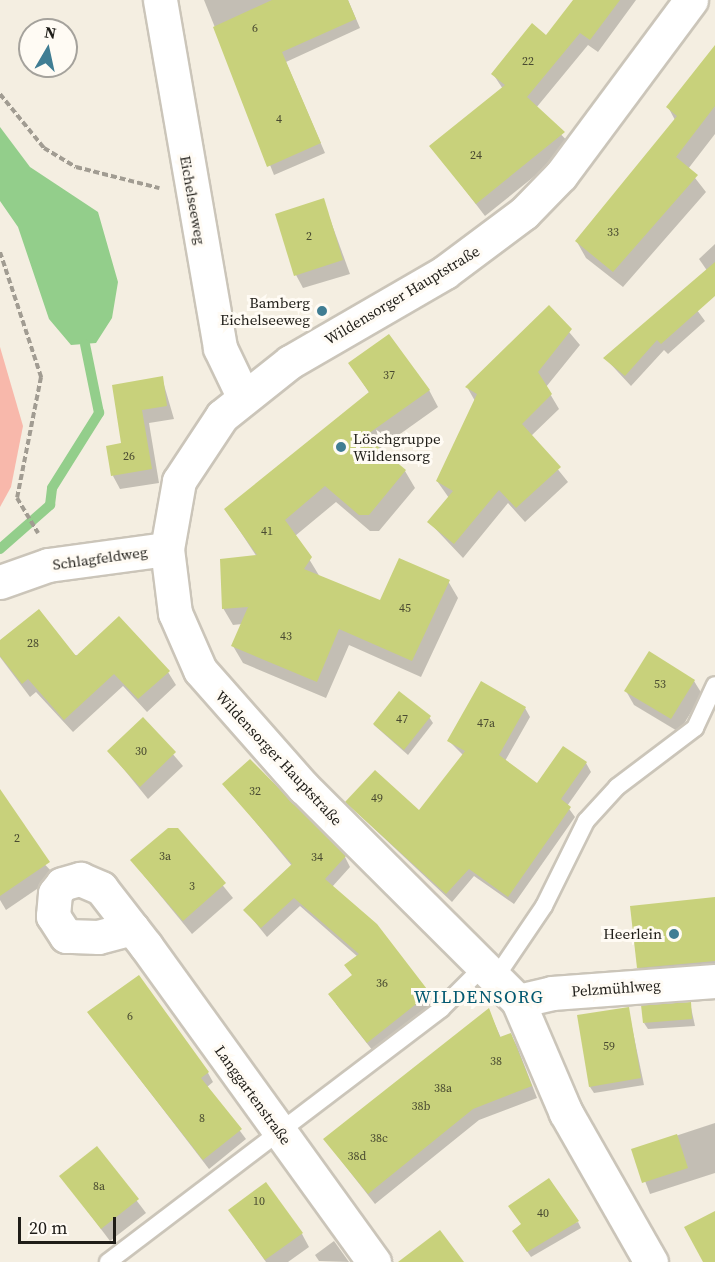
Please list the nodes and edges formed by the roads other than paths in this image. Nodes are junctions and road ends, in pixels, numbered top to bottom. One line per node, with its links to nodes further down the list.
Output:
1 (160, 0): 3 (street, Eichelseeweg)
2 (691, 0): 3 (street, Wildensorger Hauptstraße)
3 (243, 396): 4 (street, Wildensorger Hauptstraße)
4 (167, 549): 5 (street, Schlagfeldweg); 8 (street, Wildensorger Hauptstraße)
5 (0, 582)
6 (715, 685): 8 (lane)
7 (132, 928): 11 (street, Langgartenstraße)
8 (491, 971): 10 (street, Wildensorger Hauptstraße); 11 (lane)
9 (715, 981): 10 (street, Pelzmühlweg)
10 (518, 1001): 14 (street, Wildensorger Hauptstraße)
11 (279, 1131): 12 (lane); 13 (street, Langgartenstraße)
12 (108, 1262)
13 (374, 1262)
14 (651, 1262)

